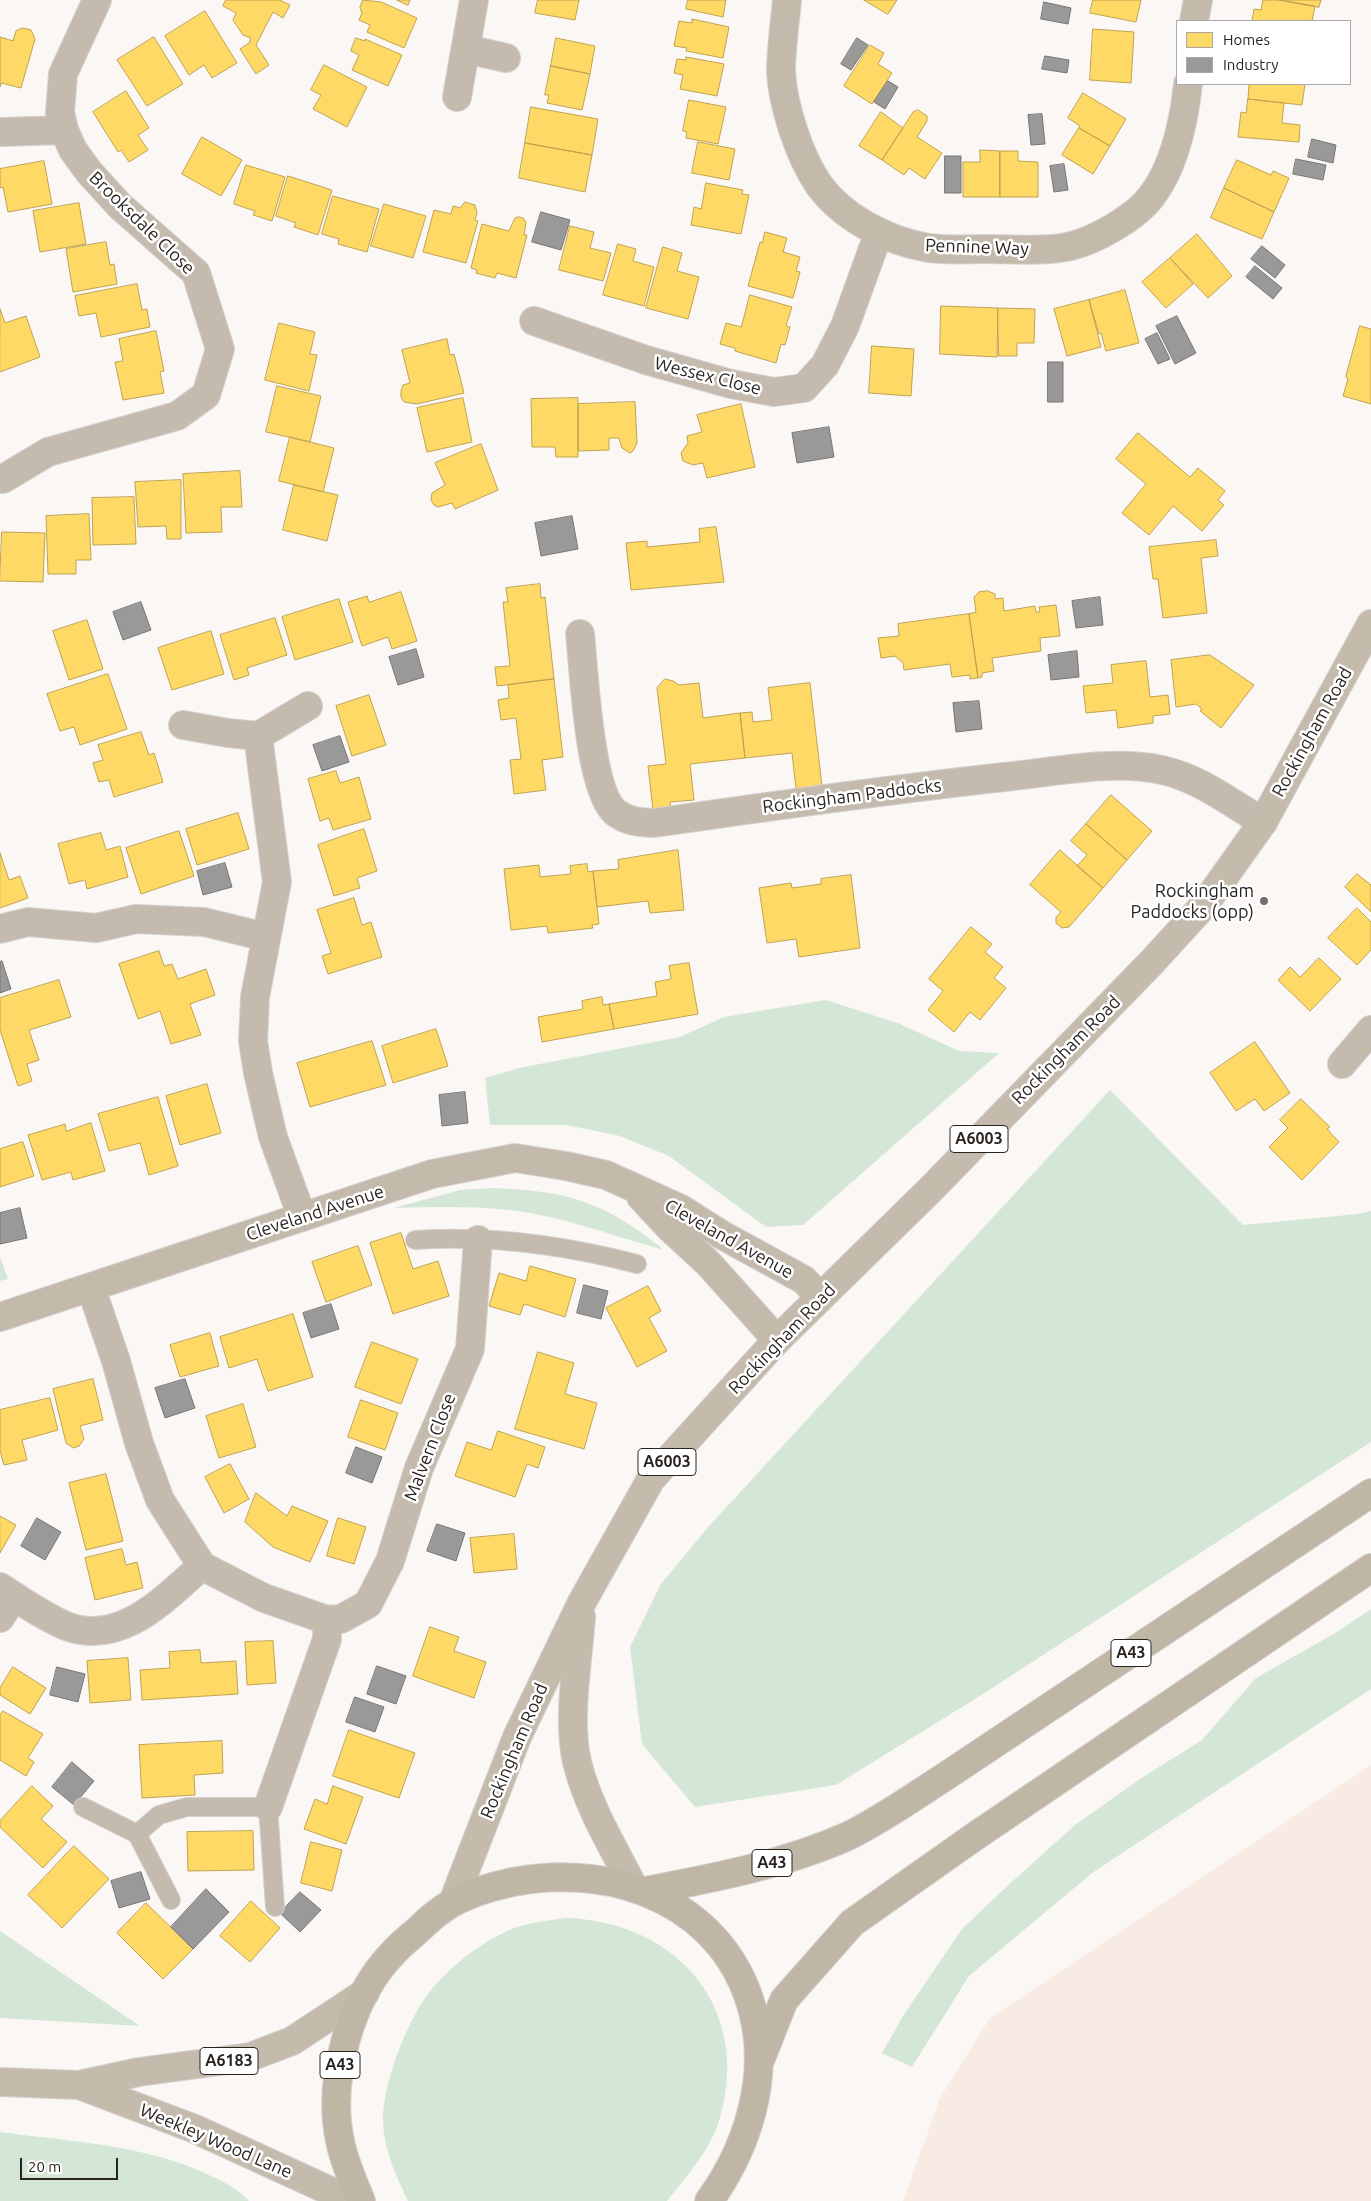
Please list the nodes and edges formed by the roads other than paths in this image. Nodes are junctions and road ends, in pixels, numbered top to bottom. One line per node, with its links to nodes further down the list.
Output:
1 (97, 0): 10 (street, Brooksdale Close)
2 (474, 0): 6 (street)
3 (787, 0): 12 (street, Pennine Way)
4 (1198, 0): 5 (street)
5 (1194, 20)
6 (466, 49): 7 (street); 9 (street)
7 (506, 58)
8 (1188, 85): 12 (street, Pennine Way)
9 (457, 97)
10 (64, 130): 11 (street); 14 (street, Brooksdale Close)
11 (0, 132)
12 (879, 232): 13 (street, Wessex Close)
13 (534, 321)
14 (3, 479)
15 (1371, 624): 20 (main road, Rockingham Road / A6003)
16 (580, 634): 20 (street, Rockingham Paddocks)
17 (308, 706): 19 (street)
18 (183, 724): 19 (street)
19 (258, 736): 22 (street)
20 (1263, 822): 31 (main road, Rockingham Road / A6003)
21 (0, 929): 22 (street)
22 (266, 937): 26 (street)
23 (1371, 1030): 24 (street)
24 (1342, 1064)
25 (633, 1188): 26 (street, Cleveland Avenue); 31 (street, Cleveland Avenue); 33 (street, Cleveland Avenue)
26 (302, 1217): 30 (street, Cleveland Avenue)
27 (415, 1240): 28 (lane)
28 (478, 1240): 29 (lane); 39 (street, Malvern Close)
29 (637, 1264)
30 (91, 1288): 32 (street, Cleveland Avenue); 35 (street)
31 (820, 1297): 33 (main road, Rockingham Road / A6003)
32 (0, 1317)
33 (777, 1340): 38 (main road, Rockingham Road / A6003)
34 (1371, 1493): 43 (highway, A43)
35 (202, 1566): 37 (street); 39 (street)
36 (1371, 1568): 48 (highway, A43)
37 (5, 1601)
38 (582, 1602): 43 (main road, Rockingham Road / A6003); 45 (main road, Rockingham Road / A6003)
39 (327, 1620): 40 (street)
40 (268, 1807): 42 (lane); 46 (lane)
41 (83, 1808): 42 (lane)
42 (137, 1834): 44 (lane)
43 (639, 1889): 45 (highway, A43); 48 (highway, A43)
44 (171, 1900)
45 (453, 1902): 47 (highway, A43)
46 (275, 1907)
47 (365, 1993): 50 (main road, Weekley Wood Lane / A6183); 52 (highway, A43)
48 (759, 2061): 53 (highway, A43)
49 (0, 2082): 50 (main road, Weekley Wood Lane / A6183)
50 (79, 2085): 51 (main road, Weekley Wood Lane / A6183)
51 (352, 2201)
52 (361, 2201)
53 (709, 2201)

